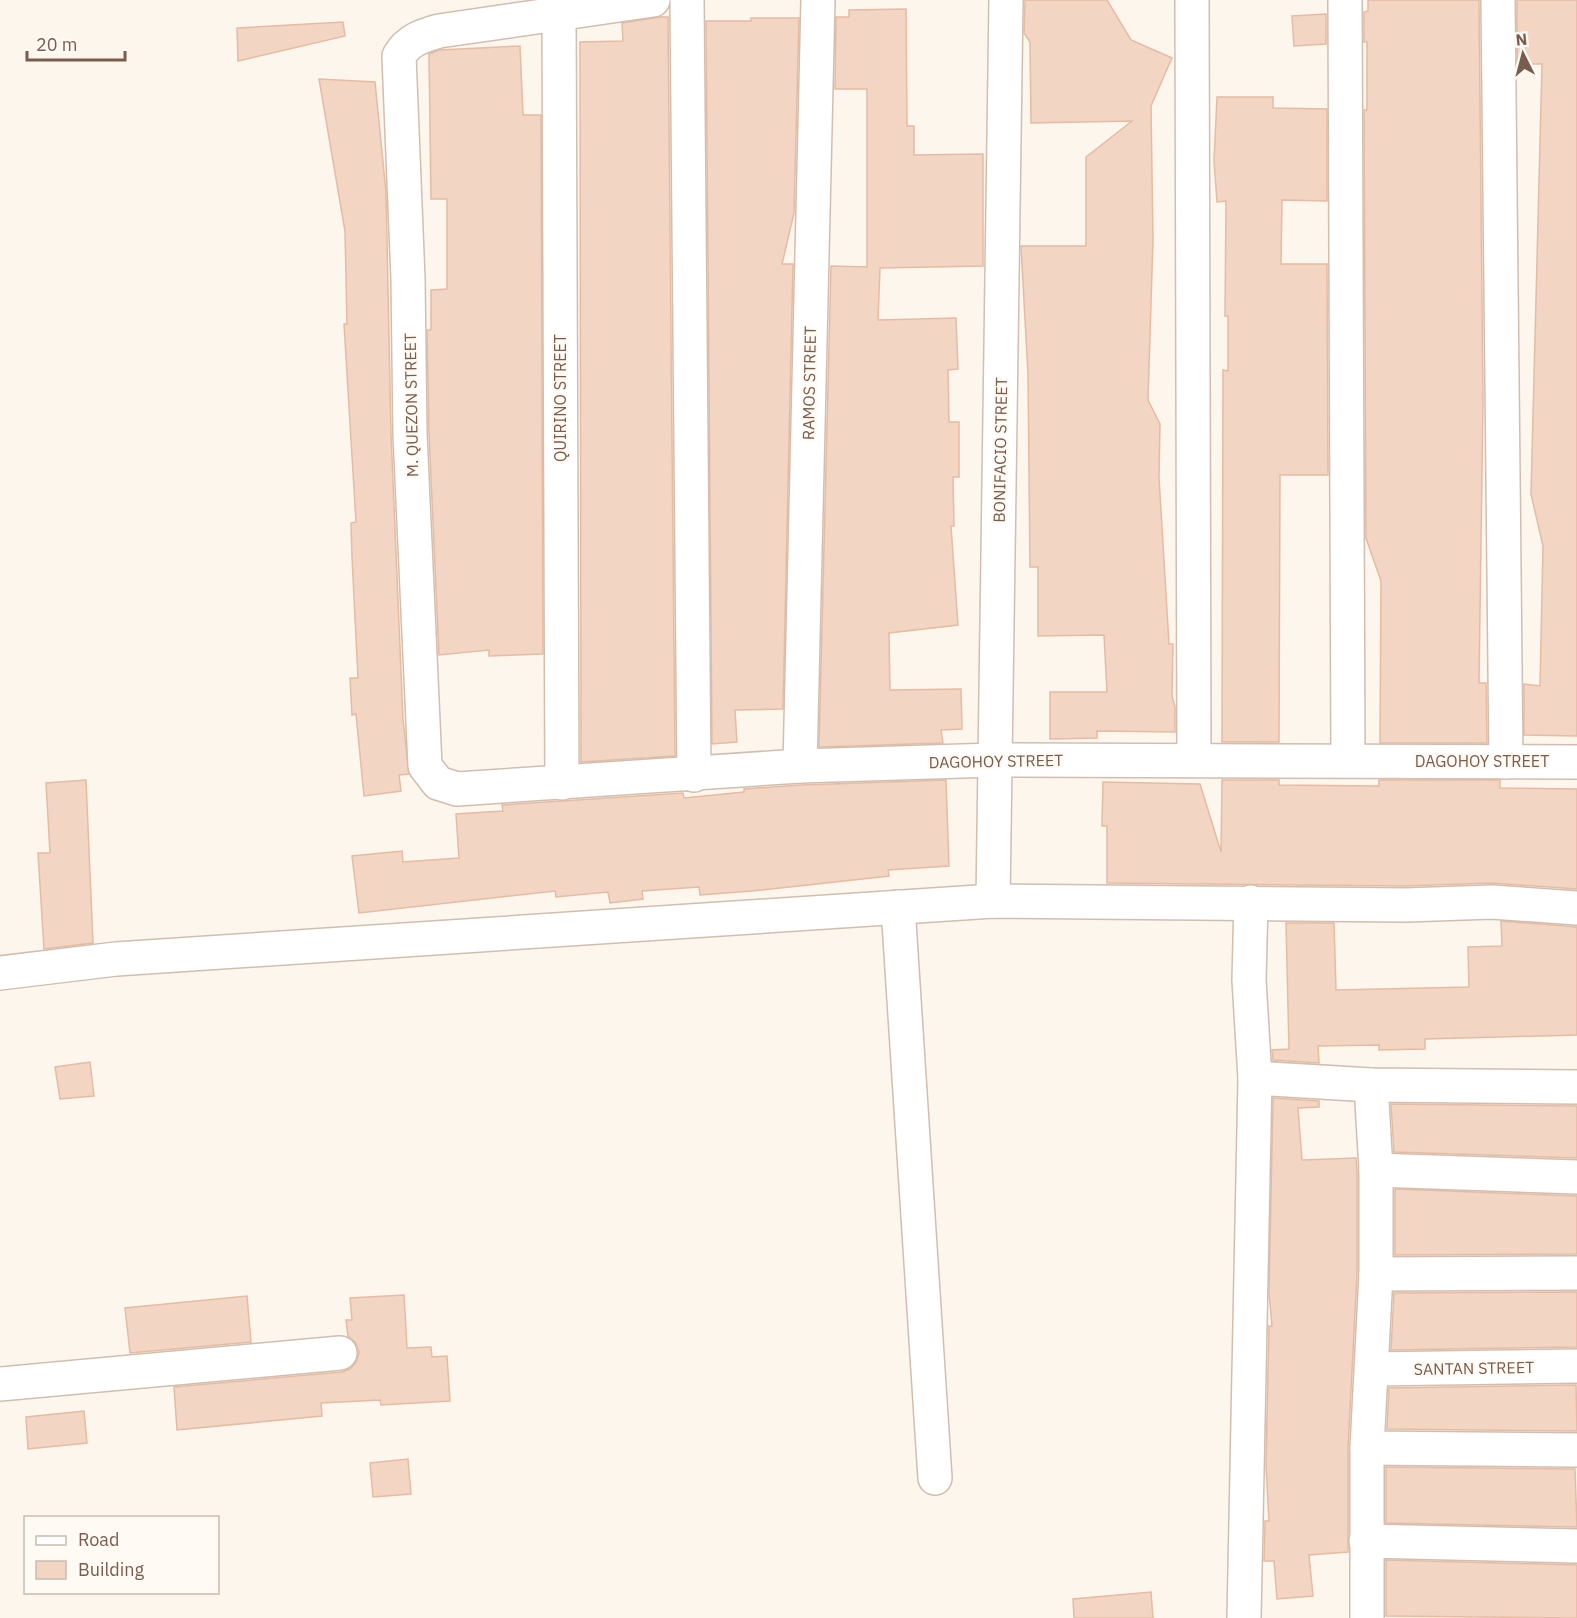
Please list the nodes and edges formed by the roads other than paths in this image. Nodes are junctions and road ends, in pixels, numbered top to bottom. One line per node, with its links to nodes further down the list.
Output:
1 (653, 0): 8 (street)
2 (687, 0): 16 (street)
3 (818, 0): 15 (street, RAMOS STREET)
4 (1006, 0): 10 (street, BONIFACIO STREET)
5 (1192, 0): 9 (street)
6 (1345, 0): 11 (street)
7 (1498, 0): 12 (street)
8 (559, 12): 14 (street, M. QUEZON STREET); 17 (street, QUIRINO STREET)
9 (1194, 759): 10 (street, DAGOHOY STREET); 11 (street, DAGOHOY STREET)
10 (995, 760): 15 (street, DAGOHOY STREET); 18 (street, BONIFACIO STREET)
11 (1348, 760): 12 (street, DAGOHOY STREET)
12 (1506, 762): 13 (street, DAGOHOY STREET)
13 (1577, 762)
14 (426, 765): 17 (street, DAGOHOY STREET)
15 (801, 766): 16 (street, DAGOHOY STREET)
16 (694, 775): 17 (street, DAGOHOY STREET)
17 (562, 783)
18 (993, 901): 19 (street); 20 (street)
19 (1251, 902): 21 (street); 23 (street)
20 (898, 907): 22 (street); 36 (street)
21 (1577, 908)
22 (0, 972)
23 (1255, 1078): 24 (street); 39 (street)
24 (1371, 1084): 25 (street); 26 (street)
25 (1577, 1087)
26 (1376, 1170): 27 (street); 29 (street)
27 (1577, 1177)
28 (1577, 1273): 29 (street)
29 (1376, 1274): 32 (street)
30 (340, 1353): 33 (street)
31 (1577, 1366): 32 (street, SANTAN STREET)
32 (1372, 1369): 34 (street)
33 (0, 1384)
34 (1367, 1448): 35 (street); 37 (street)
35 (1577, 1450)
36 (935, 1478)
37 (1366, 1541): 38 (street); 40 (street)
38 (1577, 1546)
39 (1244, 1618)
40 (1367, 1618)

